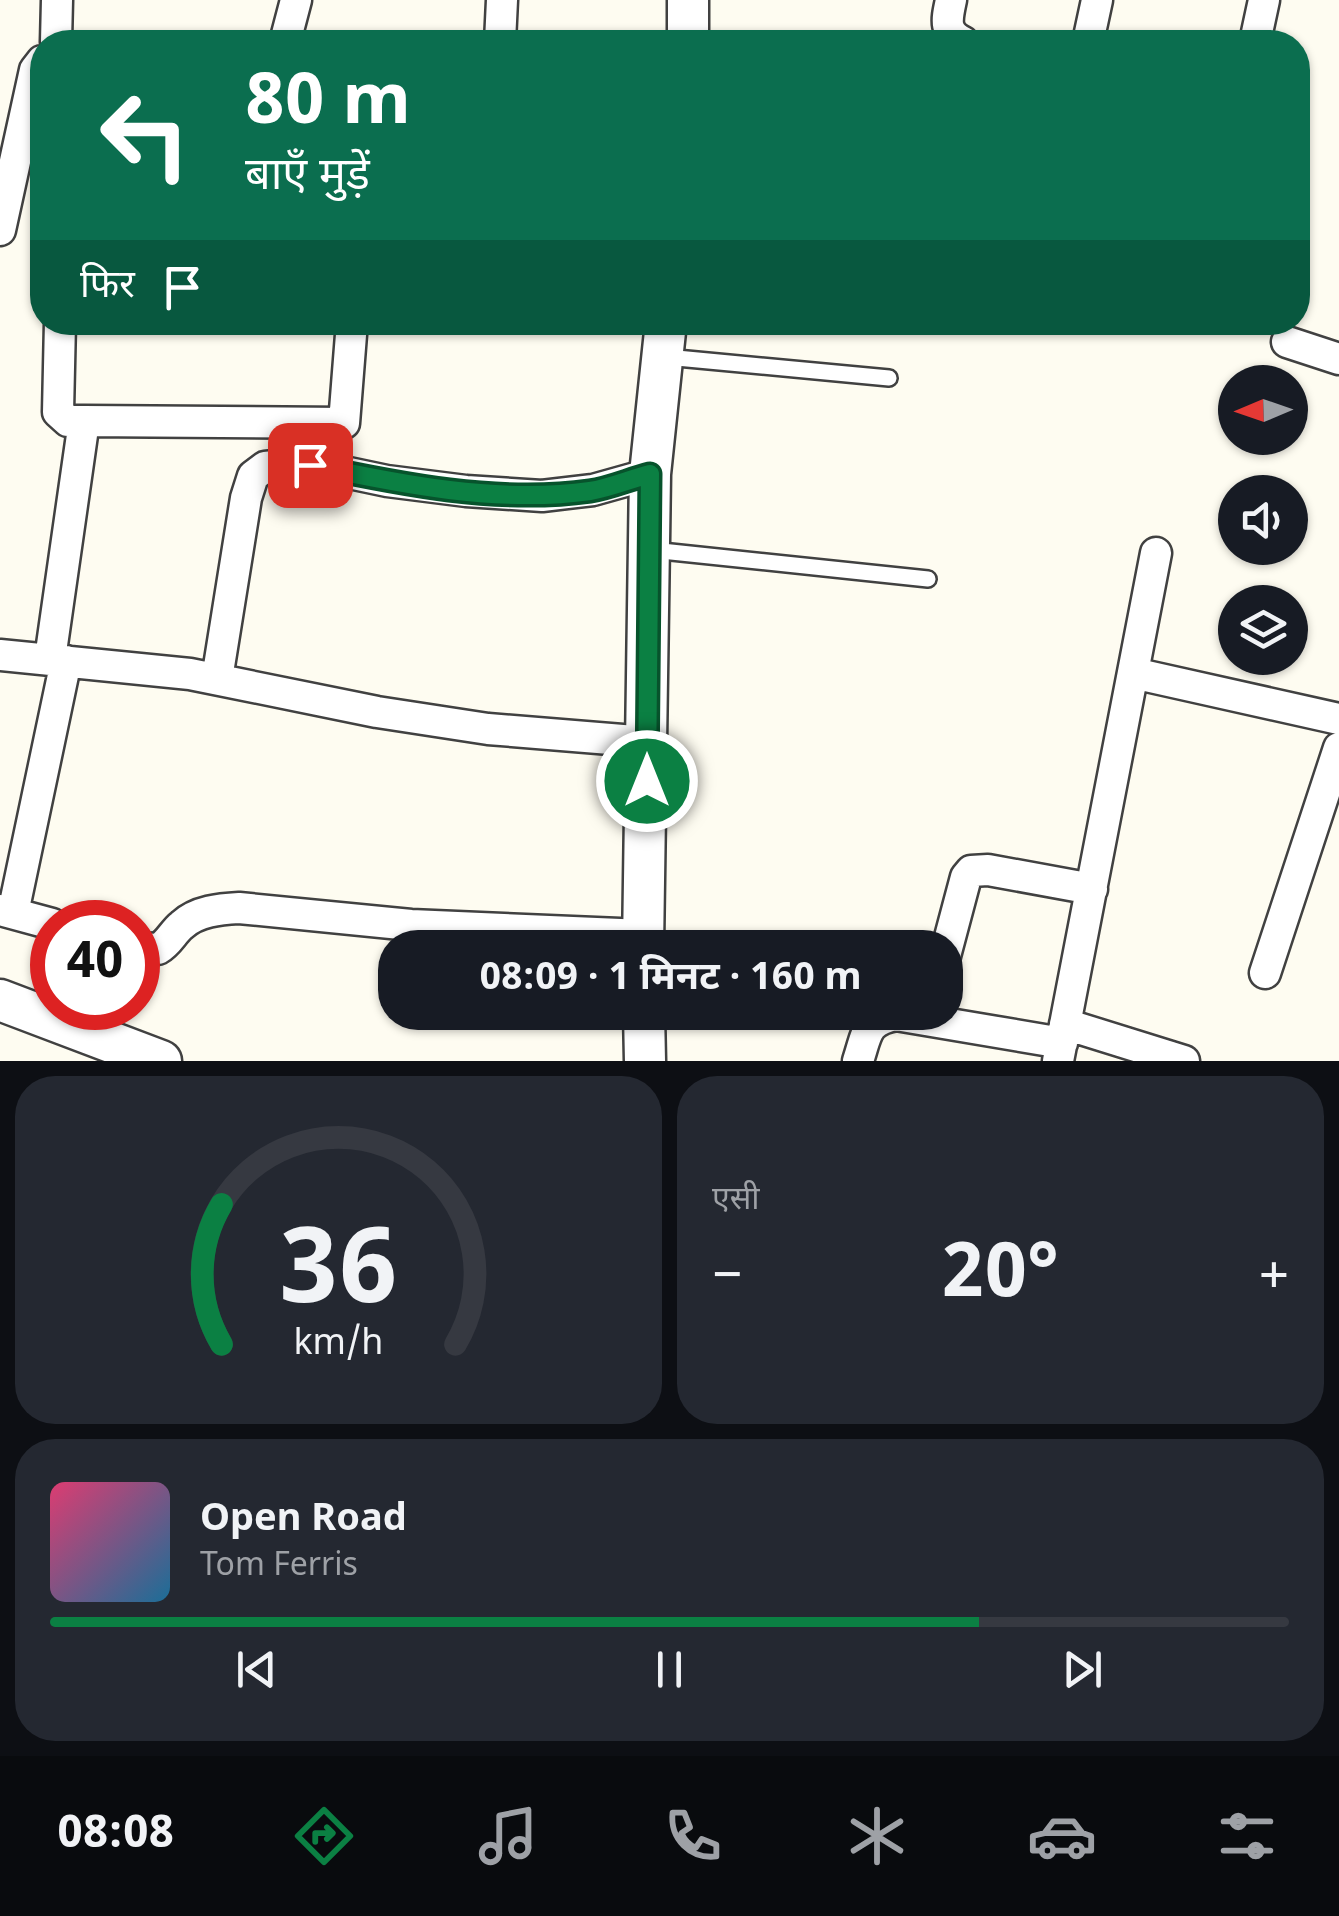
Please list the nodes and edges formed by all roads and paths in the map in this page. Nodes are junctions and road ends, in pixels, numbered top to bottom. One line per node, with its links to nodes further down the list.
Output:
1 (57, 0): 8 (street)
2 (296, 0): 9 (street)
3 (502, 0): 10 (street)
4 (688, 0): 11 (street)
5 (951, 0): 12 (street)
6 (1097, 0): 13 (street)
7 (1264, 0): 14 (street)
8 (56, 30)
9 (288, 30)
10 (501, 30)
11 (688, 30)
12 (948, 30)
13 (1091, 30)
14 (1258, 30)
15 (30, 93): 16 (street)
16 (0, 230)
17 (60, 335): 23 (street)
18 (351, 335): 24 (street)
19 (664, 340): 22 (lane); 26 (street)
20 (1287, 342): 21 (street)
21 (1339, 358)
22 (889, 378)
23 (84, 421): 24 (street); 31 (street)
24 (344, 423): 25 (street)
25 (342, 472): 26 (street); 33 (street)
26 (650, 474): 27 (street)
27 (648, 549): 29 (lane); 35 (street)
28 (1156, 553): 32 (street)
29 (928, 579)
30 (0, 655): 31 (street)
31 (58, 660): 33 (street); 38 (street)
32 (1133, 674): 34 (street); 37 (street)
33 (217, 678): 35 (street)
34 (1339, 719)
35 (648, 742): 40 (street)
36 (1339, 748): 43 (street)
37 (1092, 889): 41 (street); 48 (street)
38 (6, 912)
39 (484, 930): 42 (street)
40 (643, 930)
41 (952, 930)
42 (160, 947)
43 (1265, 973)
44 (0, 1000): 49 (street)
45 (963, 1023): 48 (street)
46 (644, 1030): 50 (street)
47 (868, 1030): 51 (street)
48 (1062, 1043): 52 (street)
49 (161, 1061)
50 (644, 1061)
51 (858, 1061)
52 (1184, 1061)

